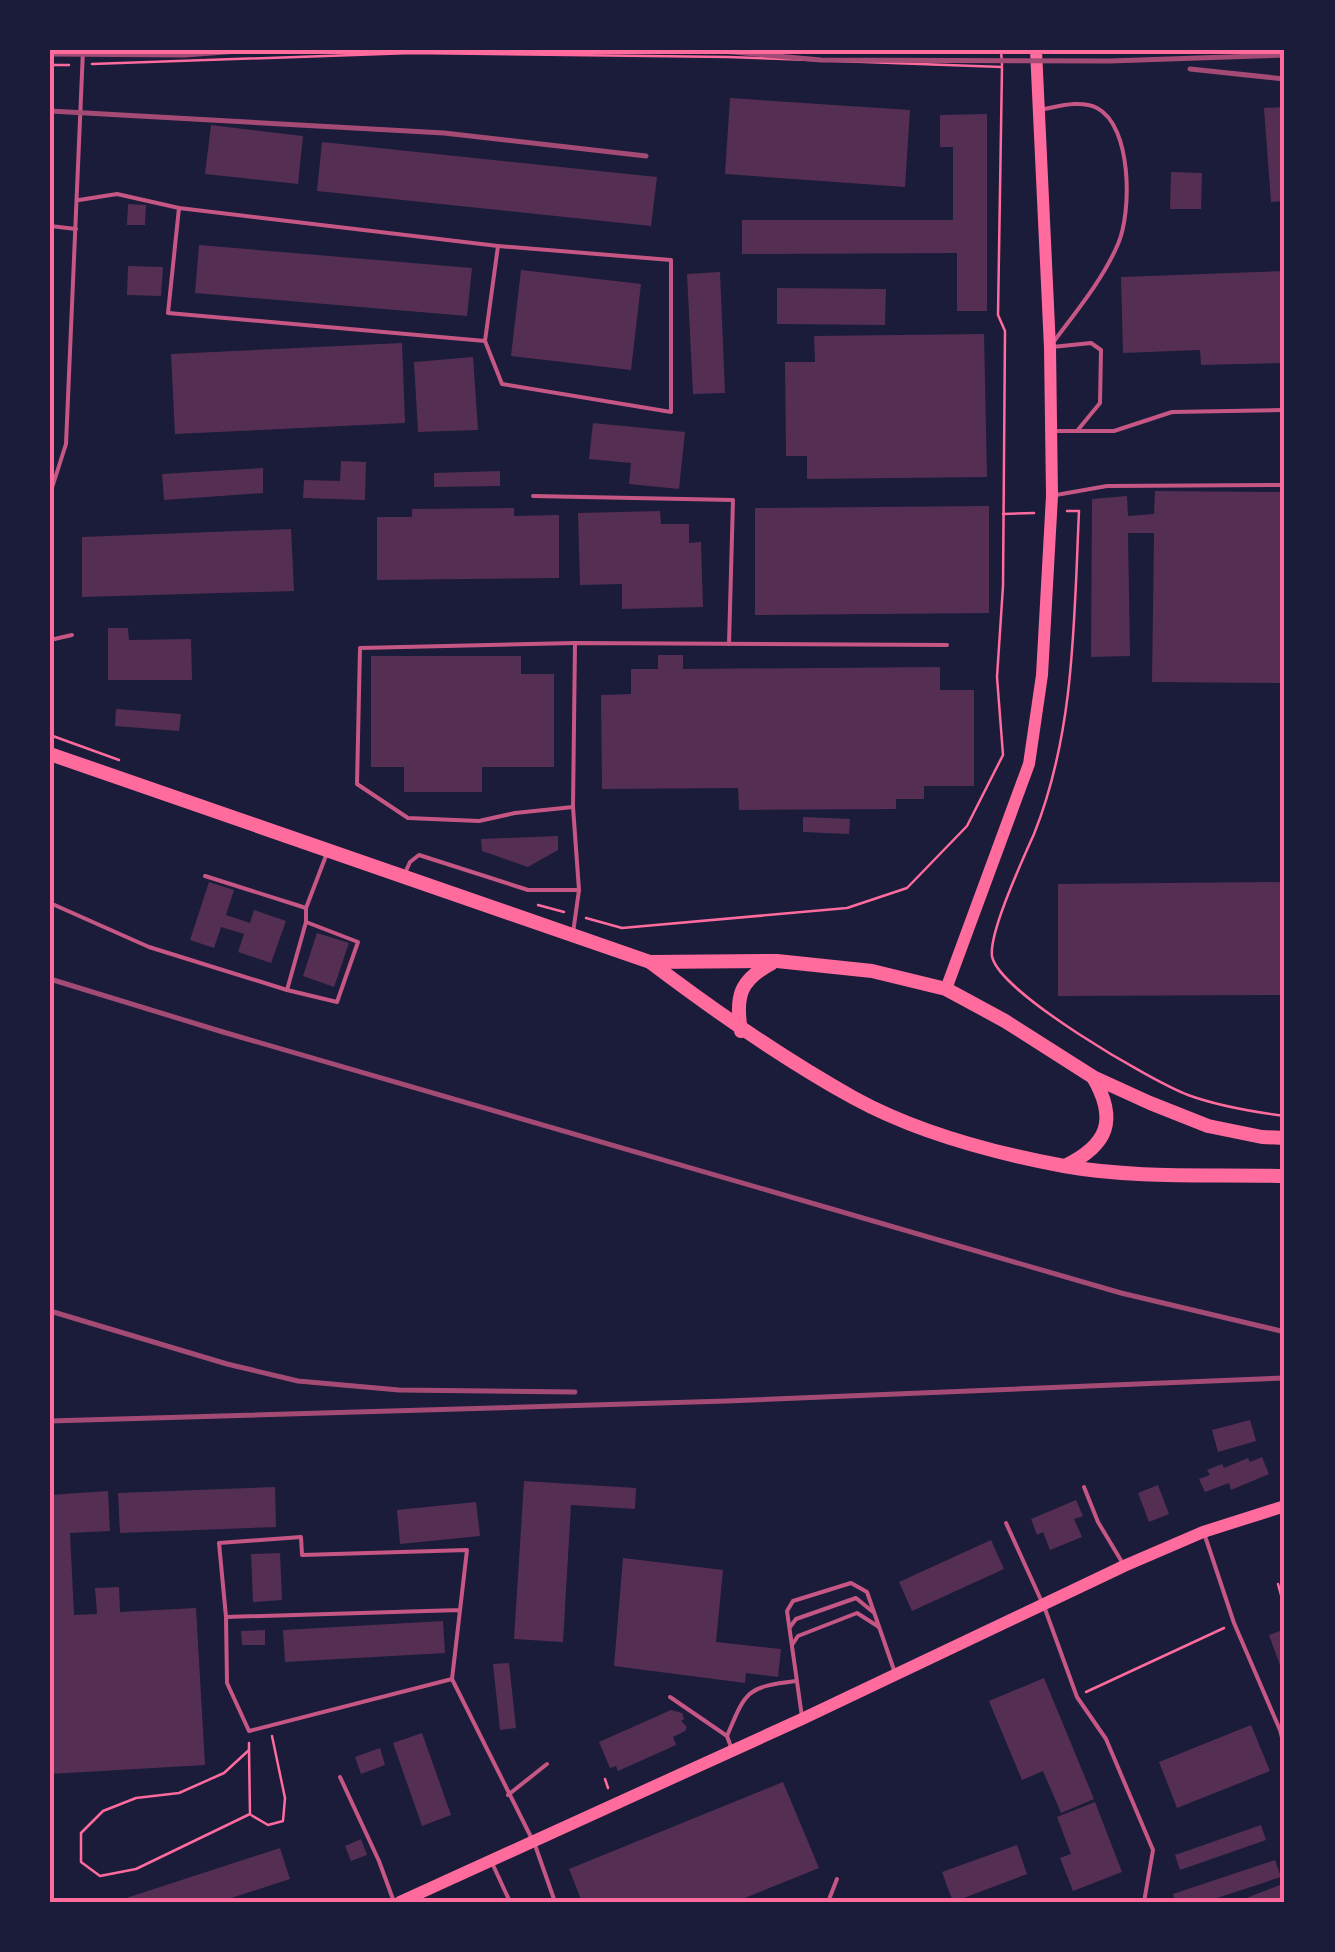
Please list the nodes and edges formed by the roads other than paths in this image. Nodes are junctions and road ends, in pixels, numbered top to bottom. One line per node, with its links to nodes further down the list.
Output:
1 (83, 50): 4 (lane)
2 (1036, 50): 3 (main road)
3 (1039, 110): 10 (main road); 10 (lane)
4 (79, 200): 5 (lane); 7 (lane)
5 (179, 208): 8 (lane); 9 (lane)
6 (50, 226): 7 (lane)
7 (76, 228): 15 (lane)
8 (498, 246): 9 (lane); 9 (lane)
9 (485, 341)
10 (1050, 348): 12 (lane); 13 (main road)
11 (1285, 410): 12 (lane)
12 (1077, 431): 13 (lane)
13 (1051, 432): 17 (main road)
14 (1285, 485): 17 (lane)
15 (50, 494)
16 (533, 496): 21 (lane)
17 (1052, 496): 35 (main road)
18 (72, 636): 19 (lane)
19 (50, 640)
20 (574, 643): 21 (lane); 24 (lane); 24 (lane)
21 (729, 644): 22 (lane)
22 (947, 645)
23 (50, 754): 25 (main road)
24 (572, 806): 28 (lane)
25 (327, 852): 27 (main road); 30 (lane)
26 (205, 876): 30 (lane)
27 (404, 878): 28 (lane); 32 (main road)
28 (580, 890): 32 (lane)
29 (50, 904): 36 (lane)
30 (306, 908): 31 (lane)
31 (306, 922): 36 (lane); 36 (lane)
32 (572, 937): 34 (main road)
33 (778, 961): 34 (main road); 35 (main road); 37 (main road)
34 (650, 962): 37 (main road)
35 (946, 988): 38 (main road)
36 (288, 990)
37 (742, 1031): 40 (main road)
38 (1093, 1077): 39 (main road); 40 (main road)
39 (1285, 1138)
40 (1064, 1166): 41 (main road)
41 (1285, 1176)
42 (1084, 1487): 46 (lane)
43 (1285, 1506): 45 (main road)
44 (1006, 1523): 47 (lane)
45 (1203, 1532): 46 (main road); 59 (lane)
46 (1124, 1566): 47 (main road)
47 (1044, 1606): 54 (main road); 72 (lane)
48 (460, 1610): 50 (lane); 50 (lane); 55 (lane)
49 (876, 1615): 51 (lane); 52 (lane); 52 (lane)
50 (226, 1618): 55 (lane)
51 (879, 1628): 53 (lane); 54 (lane)
52 (788, 1630): 53 (lane)
53 (791, 1648): 56 (lane)
54 (896, 1675): 58 (main road)
55 (452, 1680): 64 (lane)
56 (796, 1681): 58 (lane); 60 (lane)
57 (670, 1696): 60 (lane)
58 (802, 1719): 60 (main road)
59 (1282, 1730): 61 (lane)
60 (729, 1743): 65 (main road)
61 (1285, 1750)
62 (547, 1764): 64 (lane)
63 (340, 1777): 68 (lane)
64 (508, 1795): 65 (lane)
65 (533, 1840): 66 (main road); 70 (lane)
66 (492, 1861): 68 (main road); 69 (lane)
67 (837, 1878): 71 (lane)
68 (397, 1902)
69 (510, 1902)
70 (555, 1902)
71 (828, 1902)
72 (1144, 1902)

